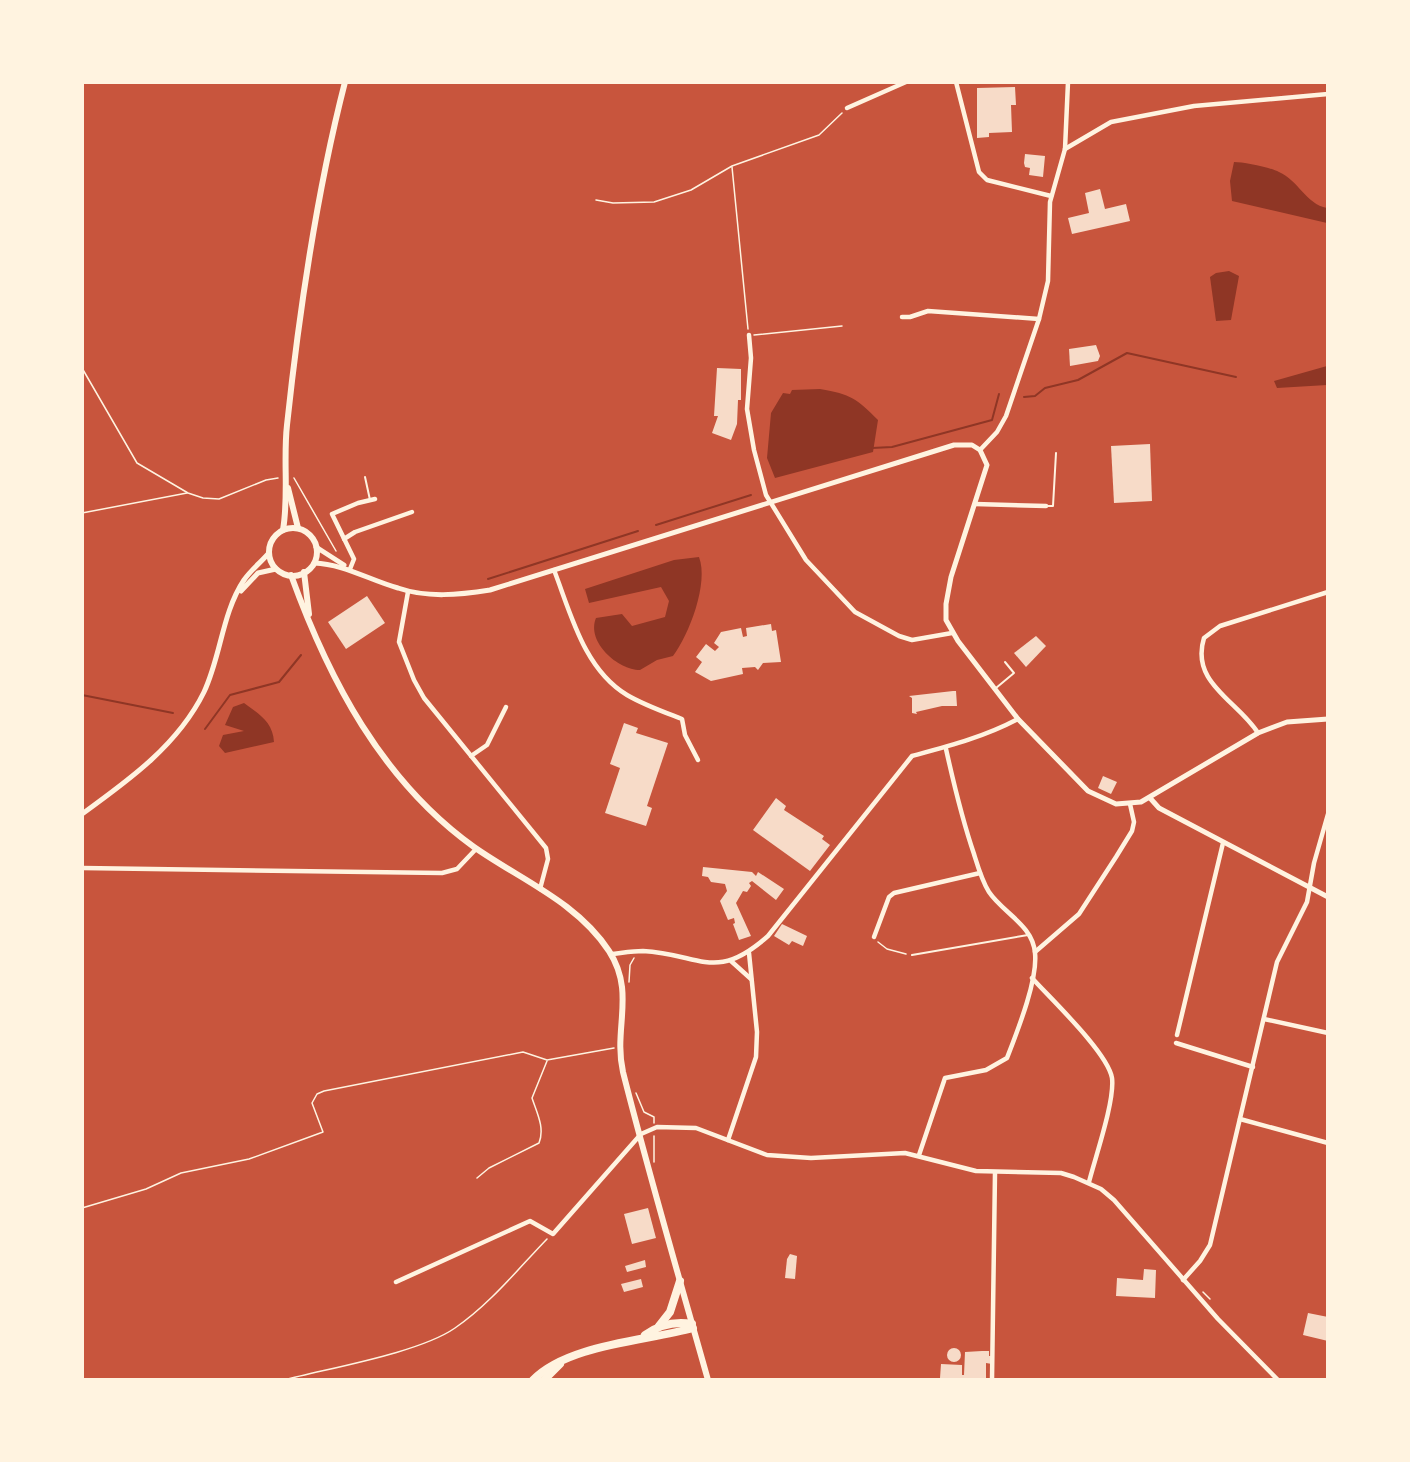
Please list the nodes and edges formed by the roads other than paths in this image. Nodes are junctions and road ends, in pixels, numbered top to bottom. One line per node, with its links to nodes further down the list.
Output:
1 (345, 82): 15 (main road)
2 (906, 82): 6 (street)
3 (956, 82): 8 (street)
4 (1068, 82): 7 (street)
5 (1328, 94): 7 (street)
6 (847, 108)
7 (1065, 149): 8 (street)
8 (1051, 196): 10 (street)
9 (902, 317): 10 (street)
10 (1039, 319): 12 (street)
11 (749, 335): 17 (street)
12 (980, 450): 17 (street); 18 (street)
13 (1056, 453): 19 (lane)
14 (365, 477): 16 (lane)
15 (286, 478): 21 (main road); 22 (main road)
16 (372, 500): 23 (street)
17 (771, 504): 29 (street); 36 (street)
18 (975, 504): 19 (street); 36 (street)
19 (1046, 506)
20 (412, 512): 23 (street)
21 (298, 528): 22 (main road); 24 (main road)
22 (283, 530): 25 (main road)
23 (344, 539): 28 (street)
24 (316, 547): 26 (main road); 28 (street)
25 (269, 553): 27 (main road); 34 (street)
26 (314, 563): 28 (street); 30 (main road)
27 (276, 569): 31 (main road); 34 (street)
28 (350, 569): 32 (street)
29 (554, 570): 32 (street); 45 (street)
30 (304, 572): 31 (main road); 35 (main road)
31 (291, 575): 35 (main road)
32 (408, 591): 44 (street)
33 (1328, 592): 42 (street)
34 (232, 602): 48 (street)
35 (311, 627): 51 (main road)
36 (952, 633): 38 (street)
37 (1005, 662): 38 (lane)
38 (996, 688): 40 (street)
39 (506, 707): 44 (street)
40 (1018, 719): 43 (street); 47 (street)
41 (1328, 719): 42 (street)
42 (1258, 733): 46 (street)
43 (946, 748): 53 (street); 60 (street)
44 (471, 756): 55 (street)
45 (698, 760)
46 (1150, 798): 47 (street); 50 (street)
47 (1130, 804): 59 (street)
48 (82, 814)
49 (1328, 814): 54 (street)
50 (1224, 843): 54 (street); 68 (street)
51 (476, 849): 52 (street); 55 (main road)
52 (82, 868)
53 (980, 873): 57 (street); 58 (street)
54 (1310, 888): 56 (street); 66 (street)
55 (540, 889): 61 (main road)
56 (1328, 897)
57 (1028, 935): 59 (street); 62 (lane)
58 (874, 937)
59 (1035, 952): 64 (street)
60 (749, 953): 63 (street); 65 (street)
61 (611, 954): 63 (street); 72 (main road)
62 (912, 955)
63 (731, 961): 65 (street)
64 (1032, 978): 75 (street); 77 (street)
65 (752, 979): 73 (street)
66 (1264, 1018): 67 (street); 70 (street)
67 (1328, 1033)
68 (1177, 1035)
69 (1176, 1043): 70 (street)
70 (1253, 1067): 71 (street)
71 (1240, 1119): 74 (street); 78 (street)
72 (642, 1134): 73 (street); 79 (main road); 80 (street)
73 (728, 1140): 75 (street)
74 (1328, 1143)
75 (919, 1155): 76 (street)
76 (995, 1173): 77 (street); 88 (street)
77 (1089, 1182): 78 (street)
78 (1183, 1280): 89 (street)
79 (680, 1281): 81 (main road); 82 (highway)
80 (396, 1282)
81 (693, 1326): 82 (highway); 83 (highway); 87 (main road)
82 (658, 1327): 83 (highway)
83 (644, 1336): 84 (highway)
84 (565, 1360): 85 (highway); 86 (highway)
85 (533, 1380)
86 (544, 1380)
87 (708, 1380)
88 (992, 1380)
89 (1278, 1380)

